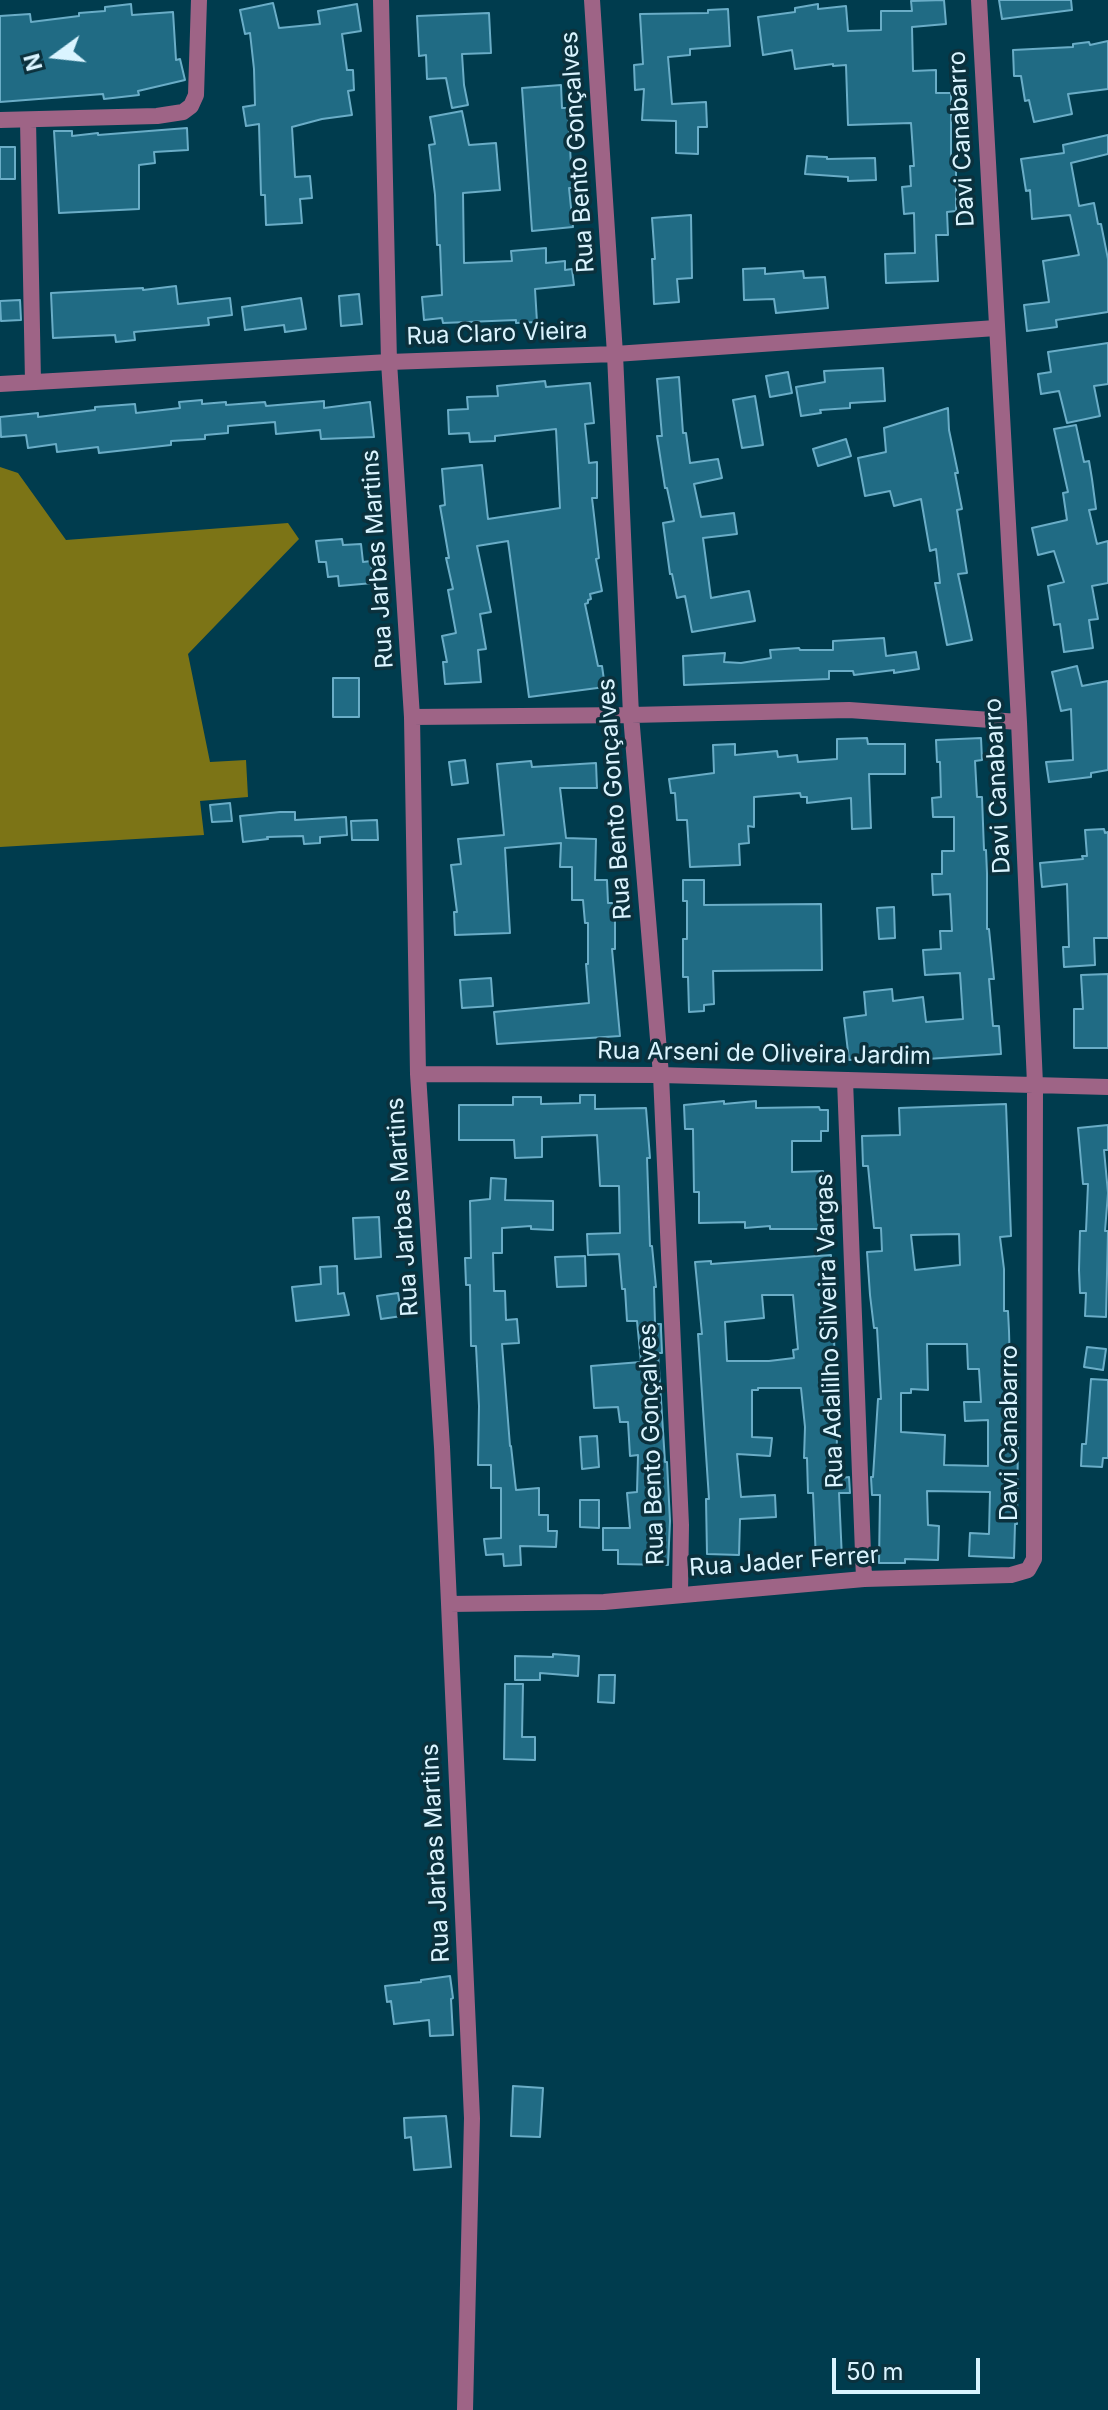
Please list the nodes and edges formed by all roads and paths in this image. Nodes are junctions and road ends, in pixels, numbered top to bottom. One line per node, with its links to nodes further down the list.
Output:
1 (199, 0): 6 (street)
2 (381, 0): 9 (street, Rua Jarbas Martins)
3 (592, 0): 8 (street, Rua Bento Gonçalves)
4 (979, 0): 7 (street, Davi Canabarro)
5 (0, 120): 6 (street)
6 (28, 120): 10 (street)
7 (996, 328): 8 (street, Rua Claro Vieira); 14 (street, Davi Canabarro)
8 (615, 354): 9 (street, Rua Claro Vieira); 12 (street, Rua Bento Gonçalves)
9 (389, 362): 10 (street, Rua Claro Vieira); 13 (street, Rua Jarbas Martins)
10 (33, 382): 11 (street, Rua Claro Vieira)
11 (0, 384)
12 (631, 715): 13 (street); 14 (street); 16 (street, Rua Bento Gonçalves)
13 (412, 717): 15 (street, Rua Jarbas Martins)
14 (1019, 722): 18 (street, Davi Canabarro)
15 (418, 1074): 16 (street, Rua Arseni de Oliveira Jardim); 23 (street, Rua Jarbas Martins)
16 (661, 1075): 17 (street, Rua Arseni de Oliveira Jardim); 22 (street, Rua Bento Gonçalves)
17 (845, 1080): 18 (street, Rua Arseni de Oliveira Jardim); 21 (street, Rua Adalilho Silveira Vargas)
18 (1035, 1084): 19 (street, Rua Arseni de Oliveira Jardim); 20 (street, Davi Canabarro)
19 (1108, 1087)
20 (1028, 1570): 21 (street, Rua Jader Ferrer)
21 (864, 1579): 22 (street, Rua Jader Ferrer)
22 (680, 1594): 23 (street, Rua Jader Ferrer)
23 (449, 1604): 24 (street, Rua Jarbas Martins)
24 (465, 2410)

